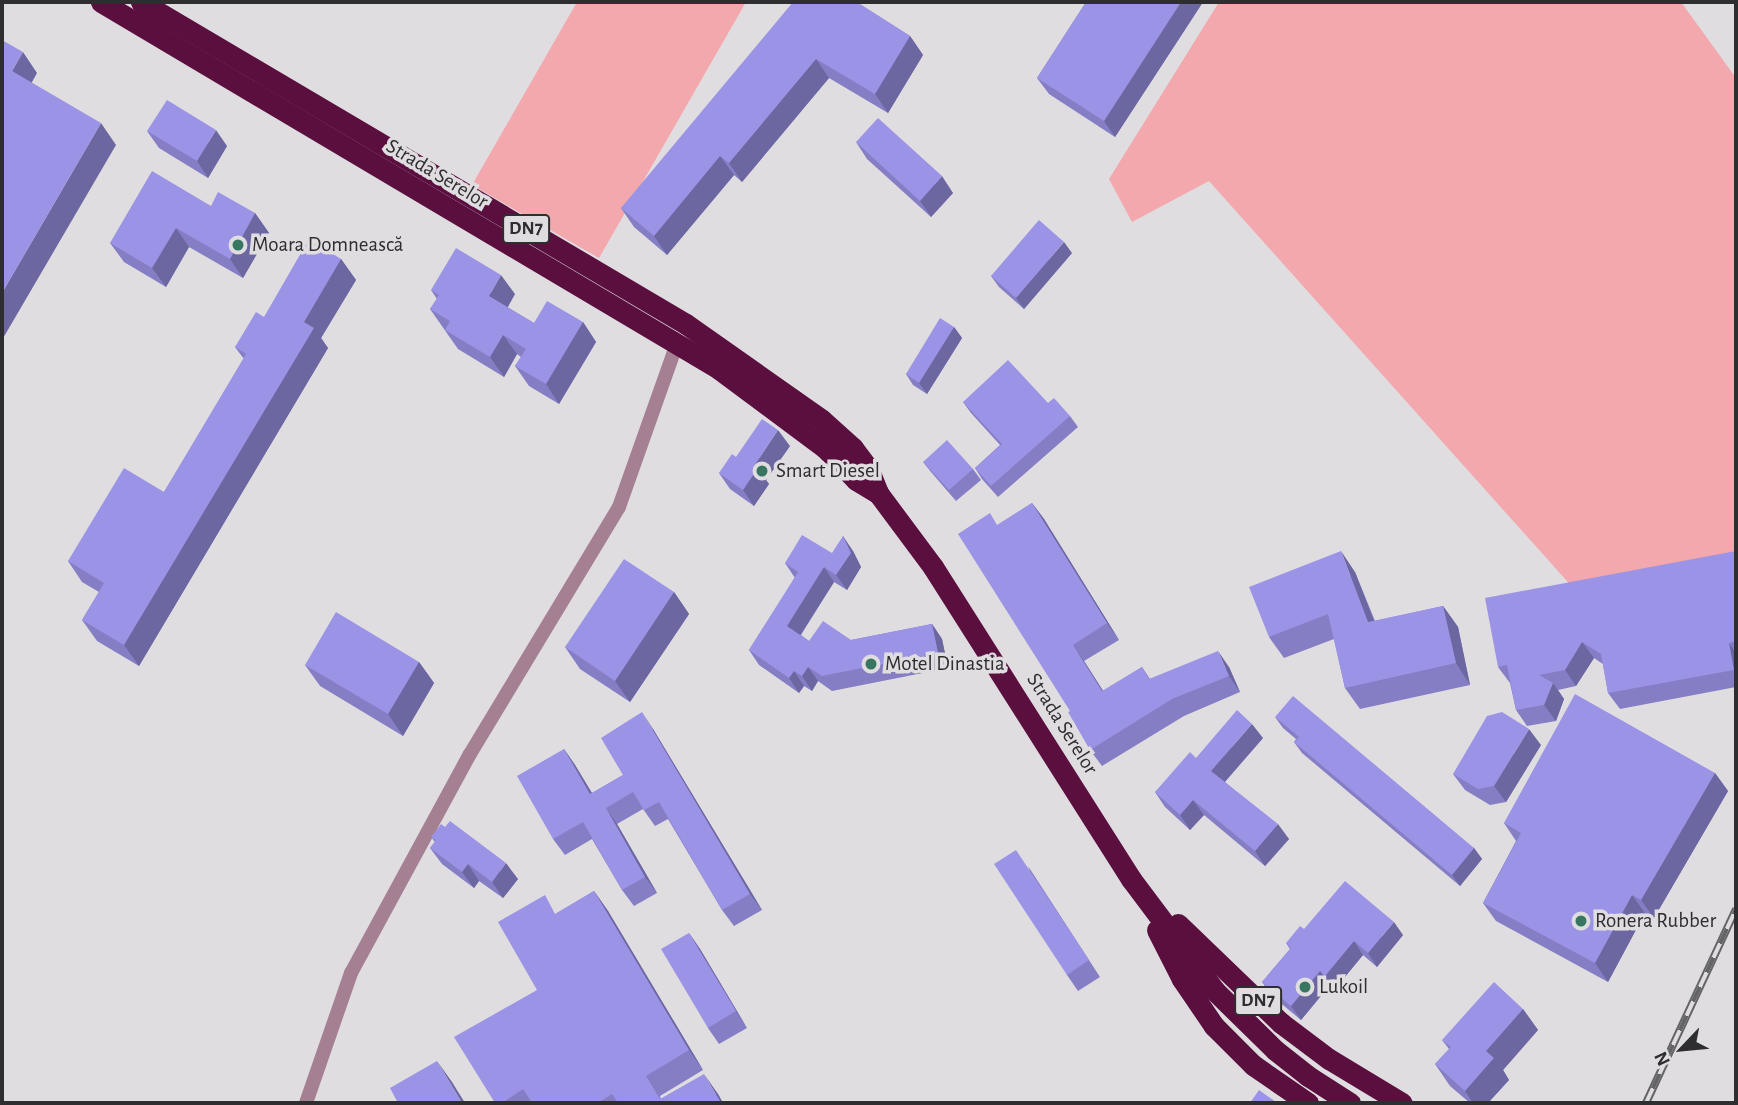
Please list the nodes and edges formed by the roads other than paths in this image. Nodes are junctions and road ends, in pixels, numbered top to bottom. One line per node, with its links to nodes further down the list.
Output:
1 (101, 2): 3 (highway, Strada Serelor / DN7)
2 (141, 2): 4 (highway, Strada Serelor / DN7)
3 (677, 343): 4 (highway, Strada Serelor / DN7); 6 (street)
4 (878, 493): 5 (highway, Strada Serelor / DN7)
5 (1131, 879): 7 (highway, DN7); 8 (highway, DN7); 9 (highway, DN7)
6 (306, 1103)
7 (1308, 1103)
8 (1350, 1103)
9 (1402, 1103)

